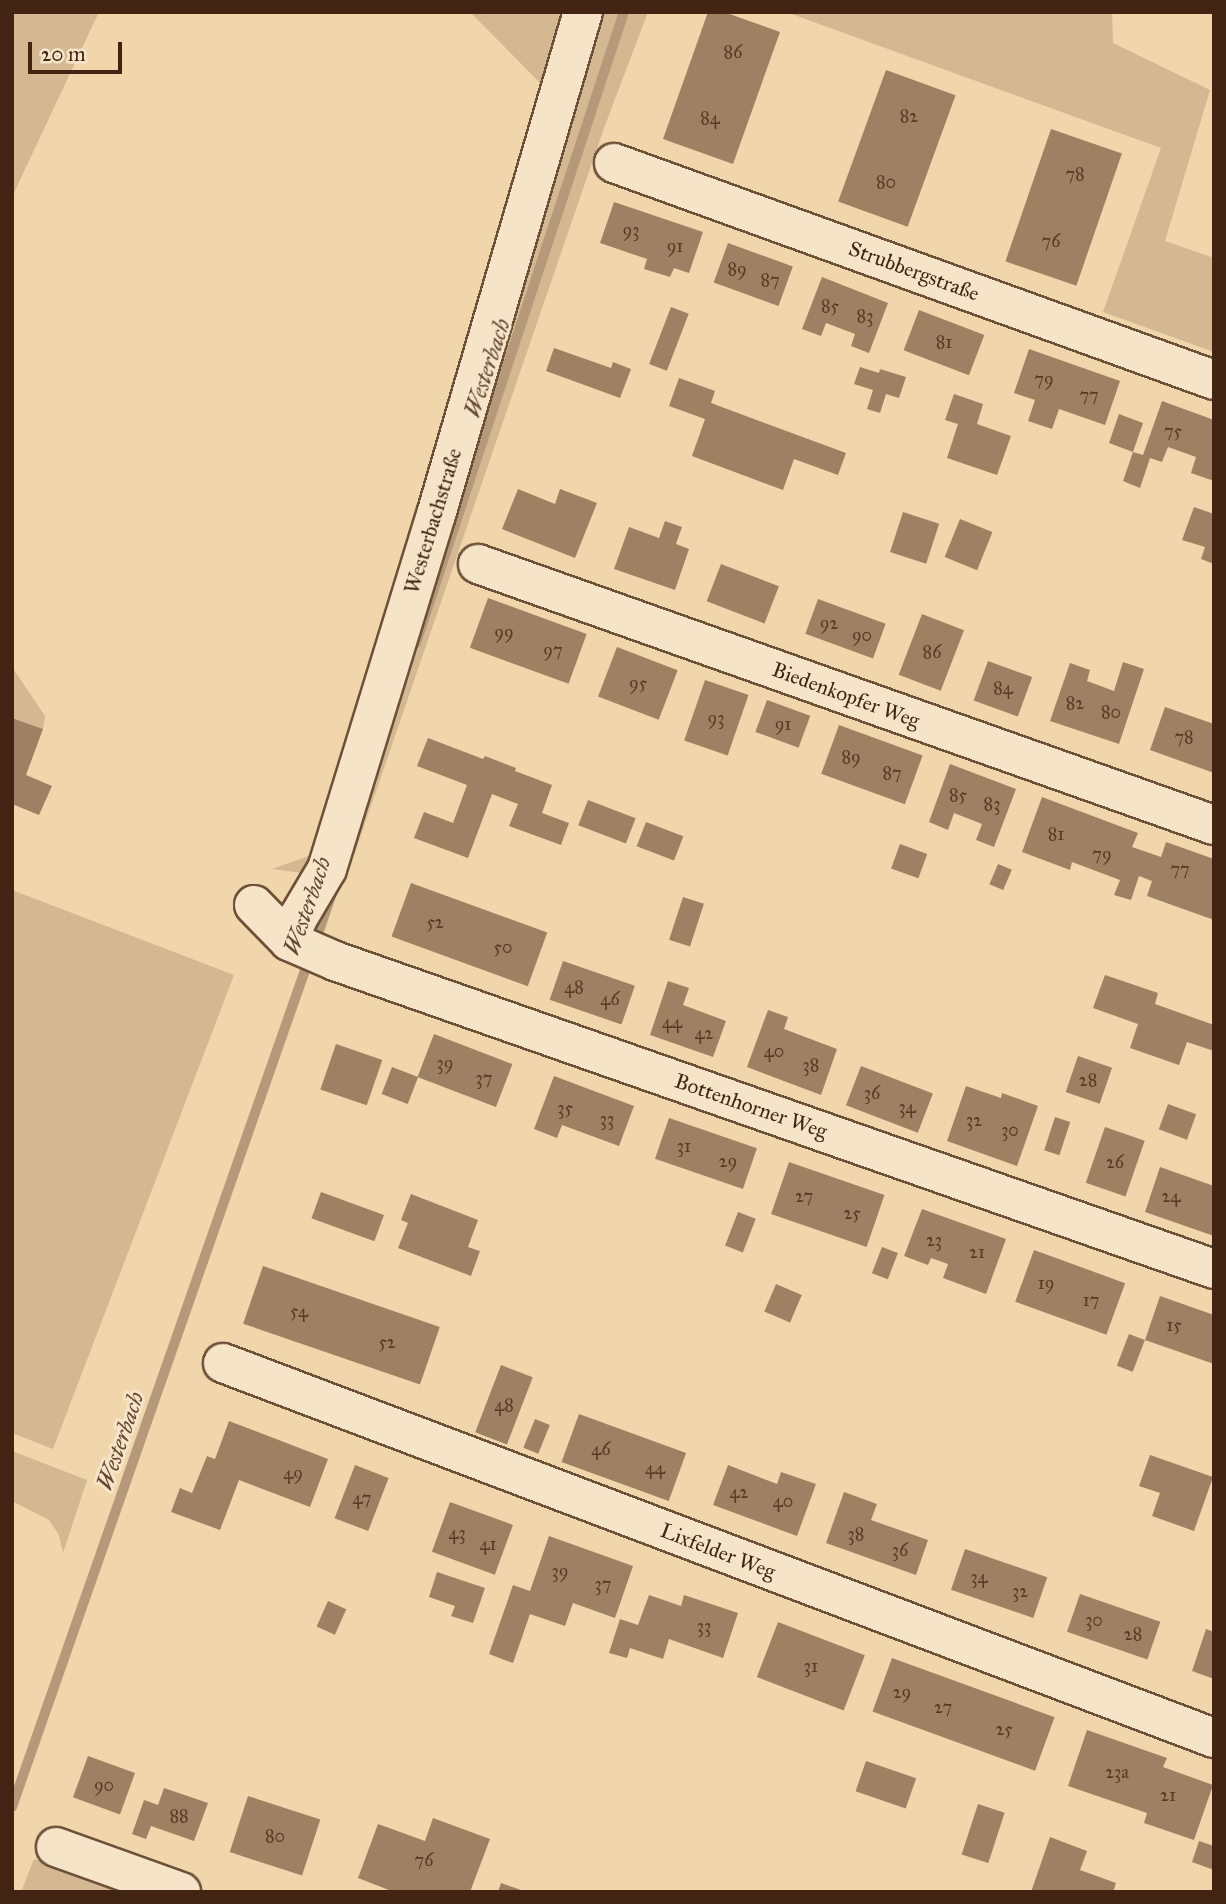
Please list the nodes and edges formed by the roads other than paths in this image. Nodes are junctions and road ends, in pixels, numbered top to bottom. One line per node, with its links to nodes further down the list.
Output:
1 (583, 12): 7 (street, Westerbachstraße)
2 (614, 163): 3 (street, Strubbergstraße)
3 (1214, 380)
4 (478, 564): 5 (street, Biedenkopfer Weg)
5 (1214, 825)
6 (254, 905): 7 (street)
7 (294, 943): 8 (street, Bottenhorner Weg)
8 (1214, 1269)
9 (223, 1363): 10 (street, Lixfelder Weg)
10 (1214, 1738)
11 (57, 1847): 12 (street)
12 (181, 1892)

